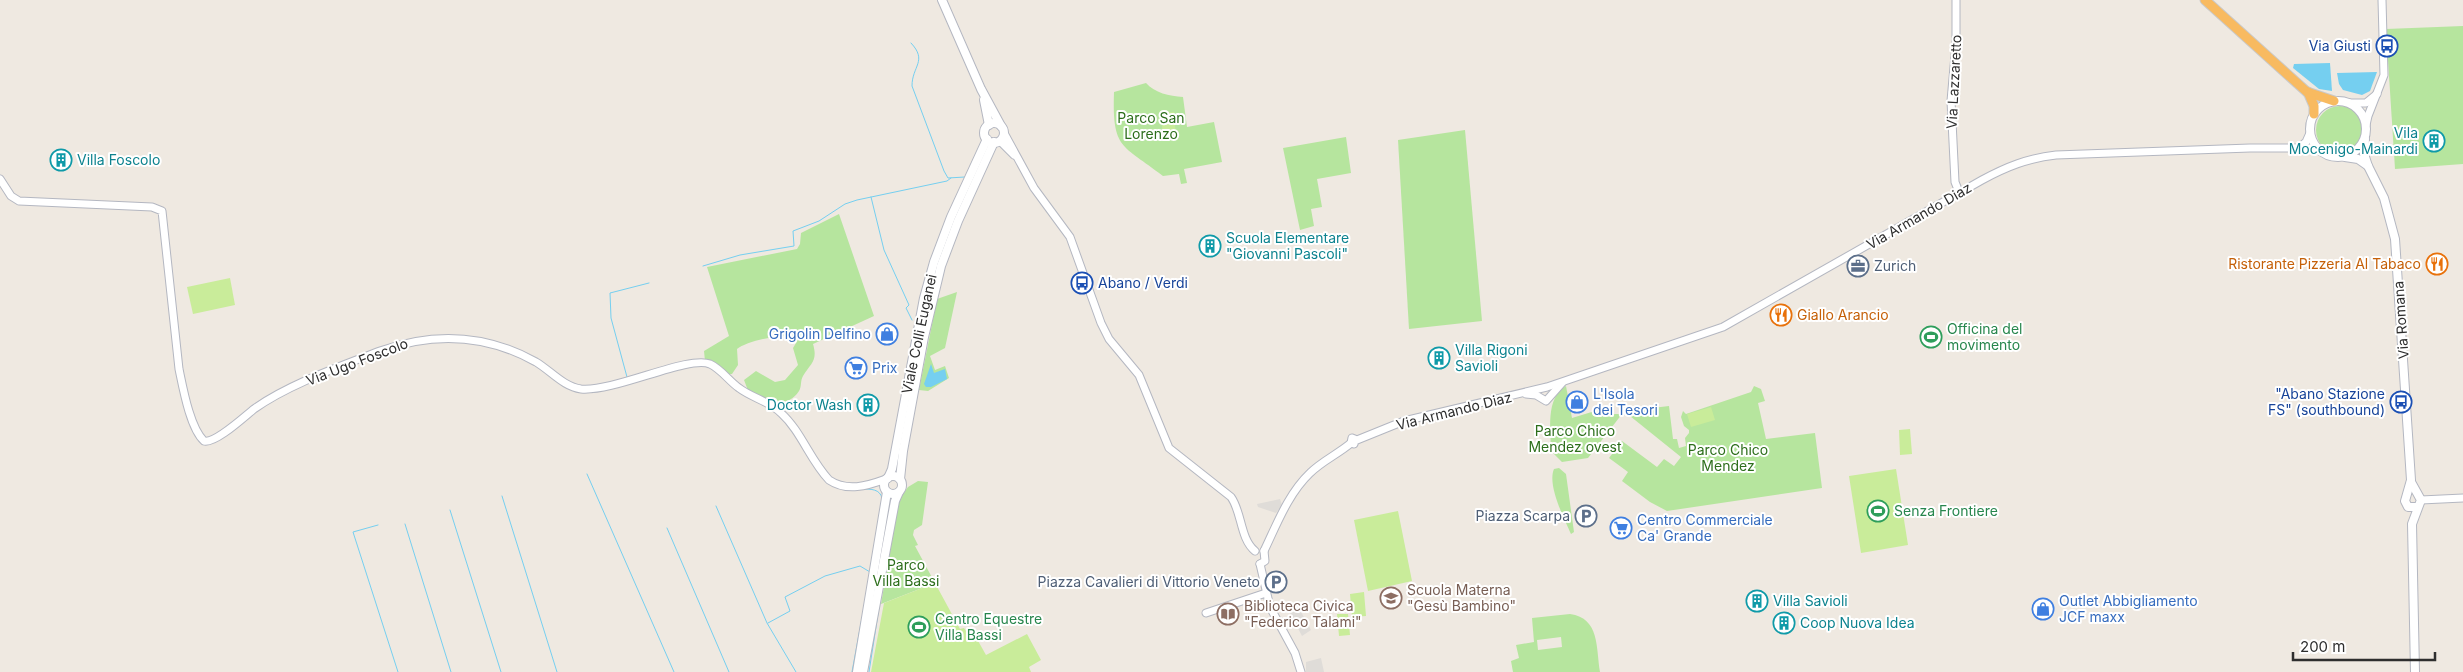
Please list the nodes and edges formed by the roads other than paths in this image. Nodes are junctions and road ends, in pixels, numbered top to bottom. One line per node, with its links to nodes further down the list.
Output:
1 (942, 0): 5 (main road)
2 (1956, 0): 21 (street, Via Lazzaretto)
3 (2205, 0): 6 (highway)
4 (2382, 0): 7 (street)
5 (981, 89): 11 (main road); 14 (main road)
6 (2307, 92): 8 (highway); 10 (highway)
7 (2377, 94): 9 (street); 12 (street)
8 (2334, 101): 9 (main road); 10 (main road)
9 (2349, 103): 12 (main road)
10 (2314, 114): 13 (main road)
11 (989, 125): 14 (main road); 14 (main road)
12 (2366, 125): 15 (main road)
13 (2310, 133): 16 (street); 17 (main road)
14 (997, 136): 25 (main road, Viale Colli Euganei); 26 (main road, Viale Colli Euganei); 37 (street)
15 (2365, 139): 18 (main road); 19 (main road, Via Romana)
16 (2299, 148): 17 (street, Via Armando Diaz); 21 (street, Via Armando Diaz)
17 (2320, 151): 18 (main road)
18 (2343, 157): 19 (main road)
19 (2368, 166): 27 (main road, Via Romana)
20 (0, 179): 28 (street, Via Ugo Foscolo)
21 (1960, 192): 22 (street, Via Armando Diaz)
22 (1547, 390): 23 (street, Via Armando Diaz); 24 (street); 24 (street)
23 (1523, 394): 24 (street, Via Armando Diaz); 36 (street, Via Armando Diaz)
24 (1539, 397)
25 (887, 479): 26 (main road); 28 (street, Via Ugo Foscolo); 29 (main road, Viale Colli Euganei)
26 (900, 479): 30 (main road, Viale Colli Euganei)
27 (2411, 480): 31 (main road, Via Romana); 33 (main road, Via Romana)
28 (870, 485): 29 (street, Via Ugo Foscolo)
29 (887, 491): 30 (main road); 41 (main road, Viale Colli Euganei)
30 (899, 492): 42 (main road, Viale Colli Euganei)
31 (2407, 495): 33 (main road); 34 (main road, Via Romana)
32 (2463, 498): 33 (street)
33 (2418, 500): 34 (main road); 35 (main road, Via Romana)
34 (2408, 507): 35 (main road, Via Romana)
35 (2412, 524): 44 (main road, Via Romana)
36 (1264, 550): 37 (street); 38 (street, Via Armando Diaz)
37 (1256, 551): 38 (street)
38 (1260, 564): 39 (street)
39 (1266, 593): 40 (street); 43 (street)
40 (1206, 613)
41 (857, 672)
42 (863, 672)
43 (1301, 672)
44 (2415, 672)

